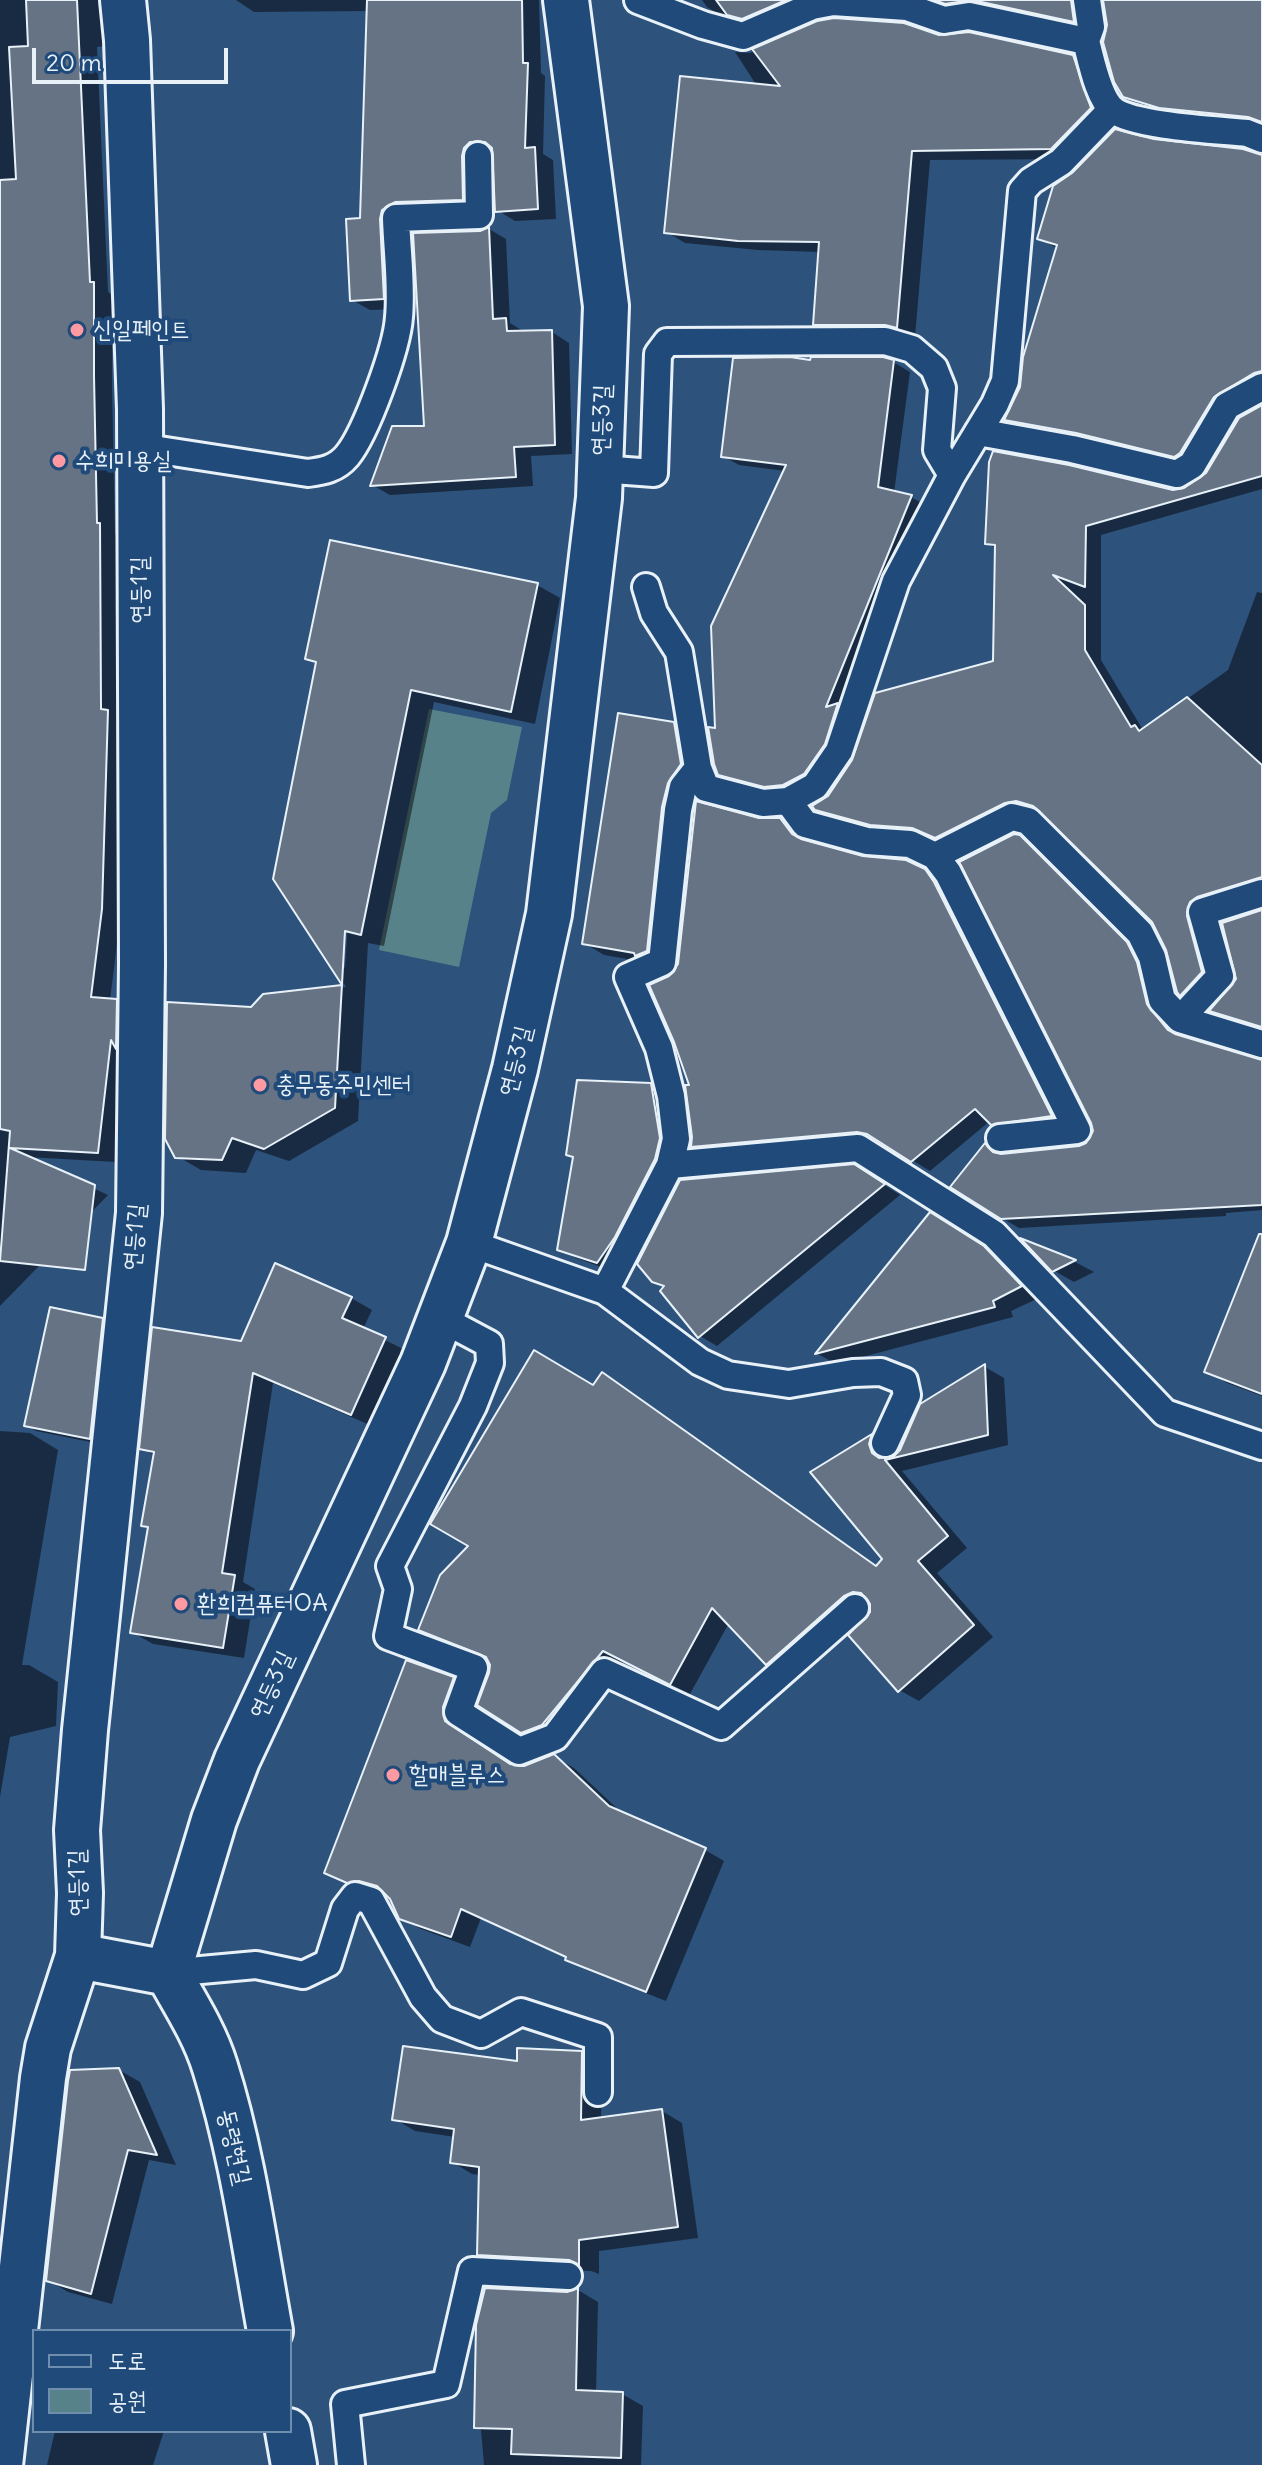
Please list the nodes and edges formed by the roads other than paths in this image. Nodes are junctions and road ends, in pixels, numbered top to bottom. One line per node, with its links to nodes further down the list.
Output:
1 (123, 0): 11 (street, 연등1길)
2 (566, 0): 12 (street, 연등3길)
3 (638, 0): 5 (lane)
4 (1087, 0): 5 (lane)
5 (1086, 41): 6 (lane)
6 (1112, 109): 7 (lane); 10 (lane)
7 (1262, 139)
8 (478, 156): 11 (lane)
9 (1262, 387): 10 (lane)
10 (978, 432): 13 (lane)
11 (140, 447): 29 (street, 연등1길)
12 (600, 469): 13 (lane); 23 (street, 연등3길)
13 (952, 475): 16 (lane)
14 (646, 587): 15 (lane)
15 (698, 768): 16 (lane); 22 (lane)
16 (788, 801): 17 (lane)
17 (935, 856): 19 (lane); 21 (lane)
18 (1262, 893): 19 (lane)
19 (1180, 1019): 20 (lane)
20 (1262, 1044)
21 (1000, 1138)
22 (670, 1165): 24 (lane); 27 (lane)
23 (469, 1243): 24 (lane); 25 (street, 연등3길)
24 (605, 1291): 26 (lane)
25 (440, 1318): 28 (lane); 30 (street, 연등3길)
26 (885, 1443)
27 (1262, 1446)
28 (855, 1608)
29 (78, 1956): 30 (street); 35 (street, 연등1길)
30 (168, 1973): 31 (lane); 33 (street, 동령현길)
31 (598, 2092)
32 (568, 2276): 37 (lane)
33 (270, 2329)
34 (288, 2433): 36 (street)
35 (0, 2465)
36 (294, 2465)
37 (351, 2465)

